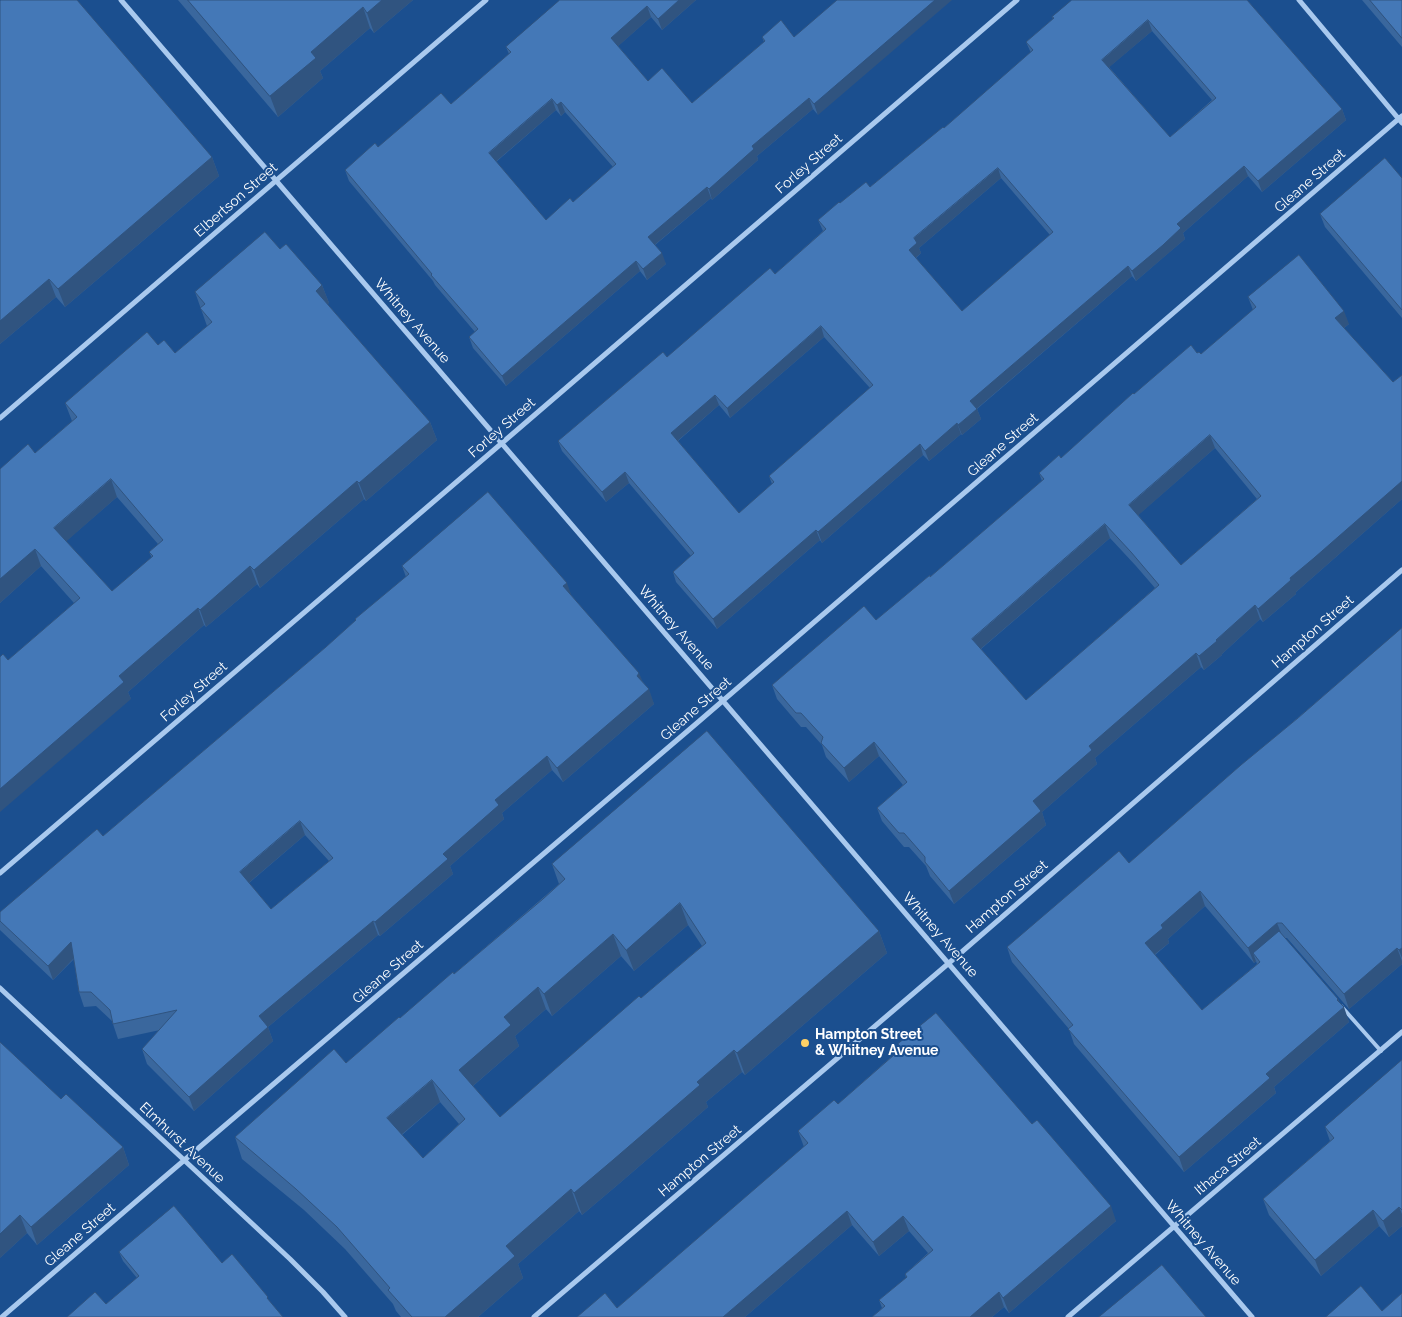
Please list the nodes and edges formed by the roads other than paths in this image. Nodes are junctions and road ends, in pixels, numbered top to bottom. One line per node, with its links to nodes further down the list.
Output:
1 (121, 0): 6 (street, Whitney Avenue)
2 (486, 0): 6 (street, Elbertson Street)
3 (1017, 0): 8 (street, Forley Street)
4 (1299, 0): 5 (street)
5 (1401, 119): 10 (street, Gleane Street)
6 (276, 180): 7 (street, Elbertson Street); 8 (street, Whitney Avenue)
7 (0, 418)
8 (502, 444): 10 (street, Whitney Avenue); 11 (street, Forley Street)
9 (1402, 570): 12 (street, Hampton Street)
10 (723, 701): 12 (street, Whitney Avenue); 17 (street, Gleane Street)
11 (0, 872)
12 (949, 963): 18 (street, Whitney Avenue); 21 (street, Hampton Street)
13 (0, 988): 17 (street, Elmhurst Avenue)
14 (1336, 999): 16 (lane)
15 (1402, 1032): 16 (street, Ithaca Street)
16 (1381, 1051): 18 (street, Ithaca Street)
17 (185, 1160): 19 (street, Gleane Street); 20 (street, Elmhurst Avenue)
18 (1174, 1226): 22 (street, Ithaca Street); 23 (street, Whitney Avenue)
19 (2, 1317)
20 (345, 1317)
21 (534, 1317)
22 (1068, 1317)
23 (1252, 1317)

